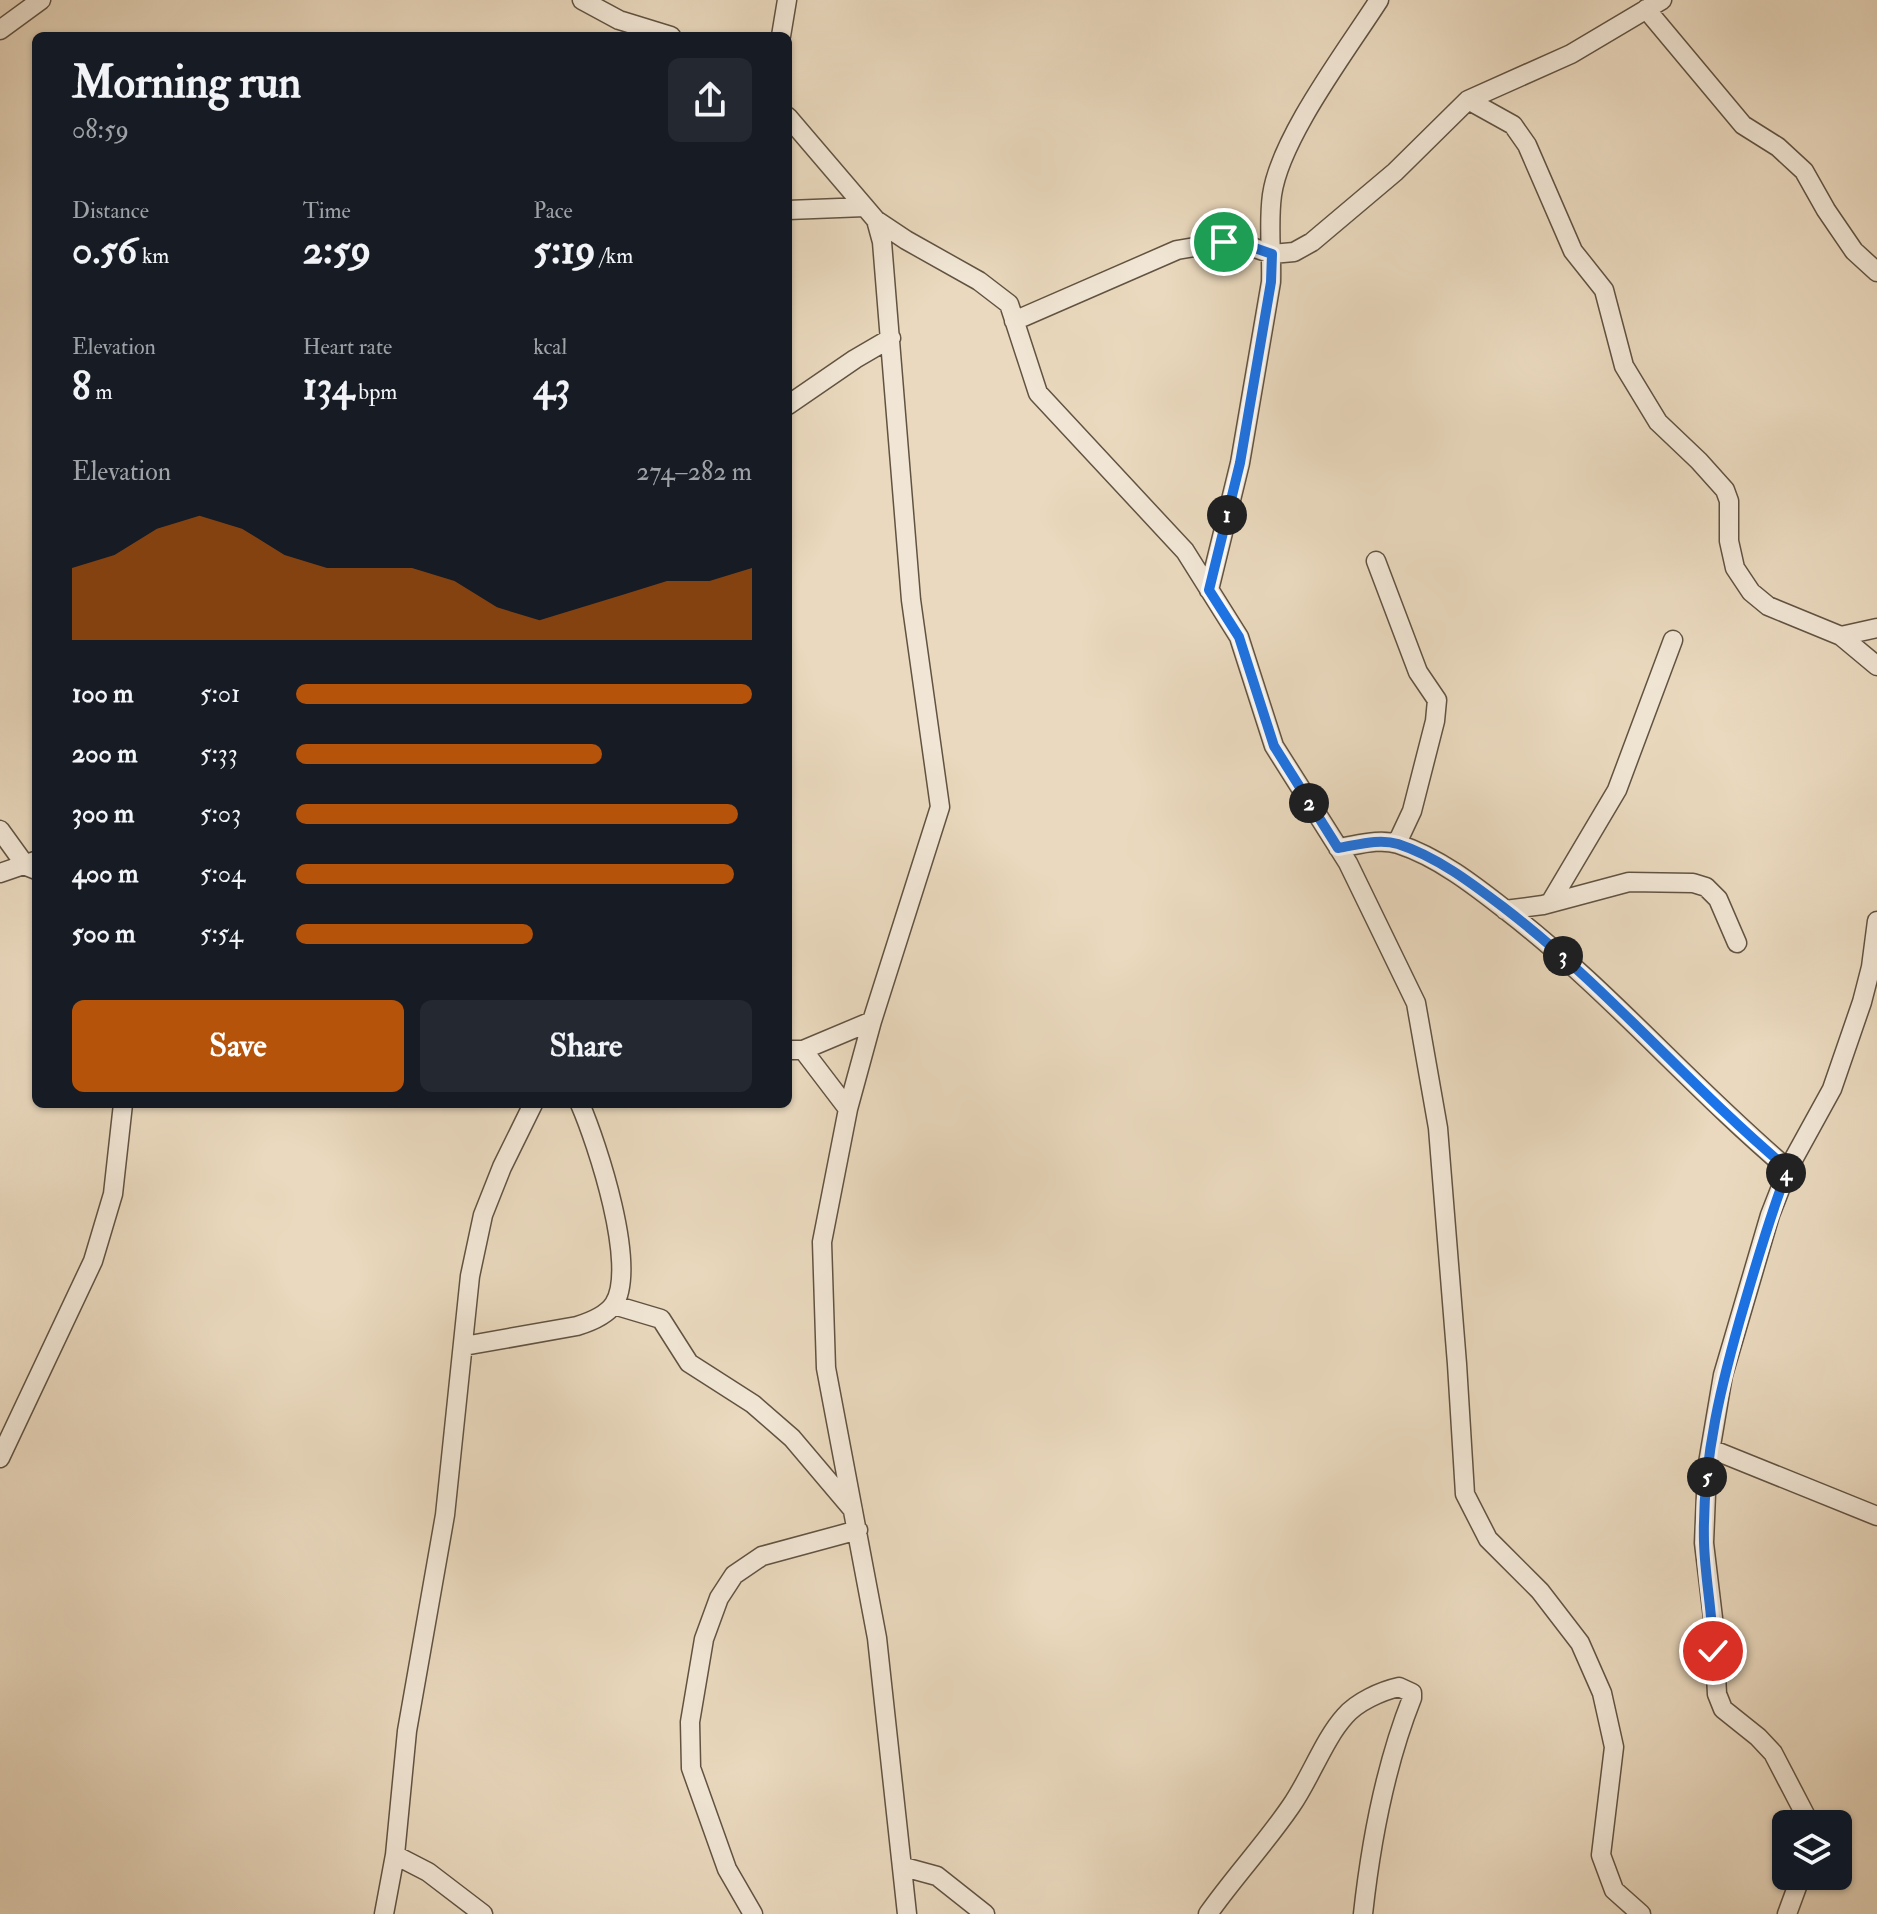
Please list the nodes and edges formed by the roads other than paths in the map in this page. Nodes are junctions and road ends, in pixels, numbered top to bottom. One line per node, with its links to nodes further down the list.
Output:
1 (41, 0): 6 (street)
2 (582, 0): 7 (street)
3 (787, 0): 8 (street)
4 (1379, 0): 13 (street)
5 (1654, 4): 9 (street); 14 (street)
6 (0, 30)
7 (658, 32)
8 (782, 32)
9 (1468, 100): 13 (street); 21 (street)
10 (792, 122): 12 (street)
11 (792, 210): 12 (street)
12 (871, 214): 15 (street); 16 (street)
13 (1272, 254): 15 (street); 19 (street)
14 (1877, 272)
15 (1014, 321): 19 (street)
16 (891, 338): 17 (street); 35 (street)
17 (792, 402)
18 (1376, 561): 25 (street)
19 (1209, 590): 26 (street)
20 (1877, 628): 21 (street)
21 (1841, 636): 23 (street)
22 (1673, 640): 30 (street)
23 (1877, 666)
24 (0, 830): 27 (street)
25 (1397, 843): 26 (street); 31 (street)
26 (1338, 848): 59 (street)
27 (32, 864)
28 (32, 865): 29 (street)
29 (0, 873)
30 (1546, 904): 31 (street); 33 (street); 34 (street)
31 (1505, 910): 33 (street)
32 (1877, 921): 41 (street)
33 (1538, 935): 41 (street)
34 (1737, 943)
35 (872, 1021): 36 (street); 40 (street)
36 (795, 1050): 40 (street)
37 (123, 1108): 45 (street)
38 (531, 1108): 43 (street)
39 (581, 1108): 42 (street)
40 (848, 1109): 47 (street)
41 (1788, 1169): 44 (street)
42 (614, 1305): 43 (street); 47 (street)
43 (464, 1346): 49 (street)
44 (1711, 1449): 46 (street); 48 (street)
45 (0, 1458)
46 (1877, 1516)
47 (856, 1521): 50 (street); 54 (street)
48 (1803, 1810)
49 (395, 1855): 52 (street); 53 (street)
50 (904, 1867): 55 (street); 56 (street)
51 (1796, 1890): 60 (street)
52 (384, 1914)
53 (483, 1914)
54 (753, 1914)
55 (907, 1914)
56 (985, 1914)
57 (1208, 1914): 58 (street)
58 (1363, 1914)
59 (1641, 1914)
60 (1787, 1914)

